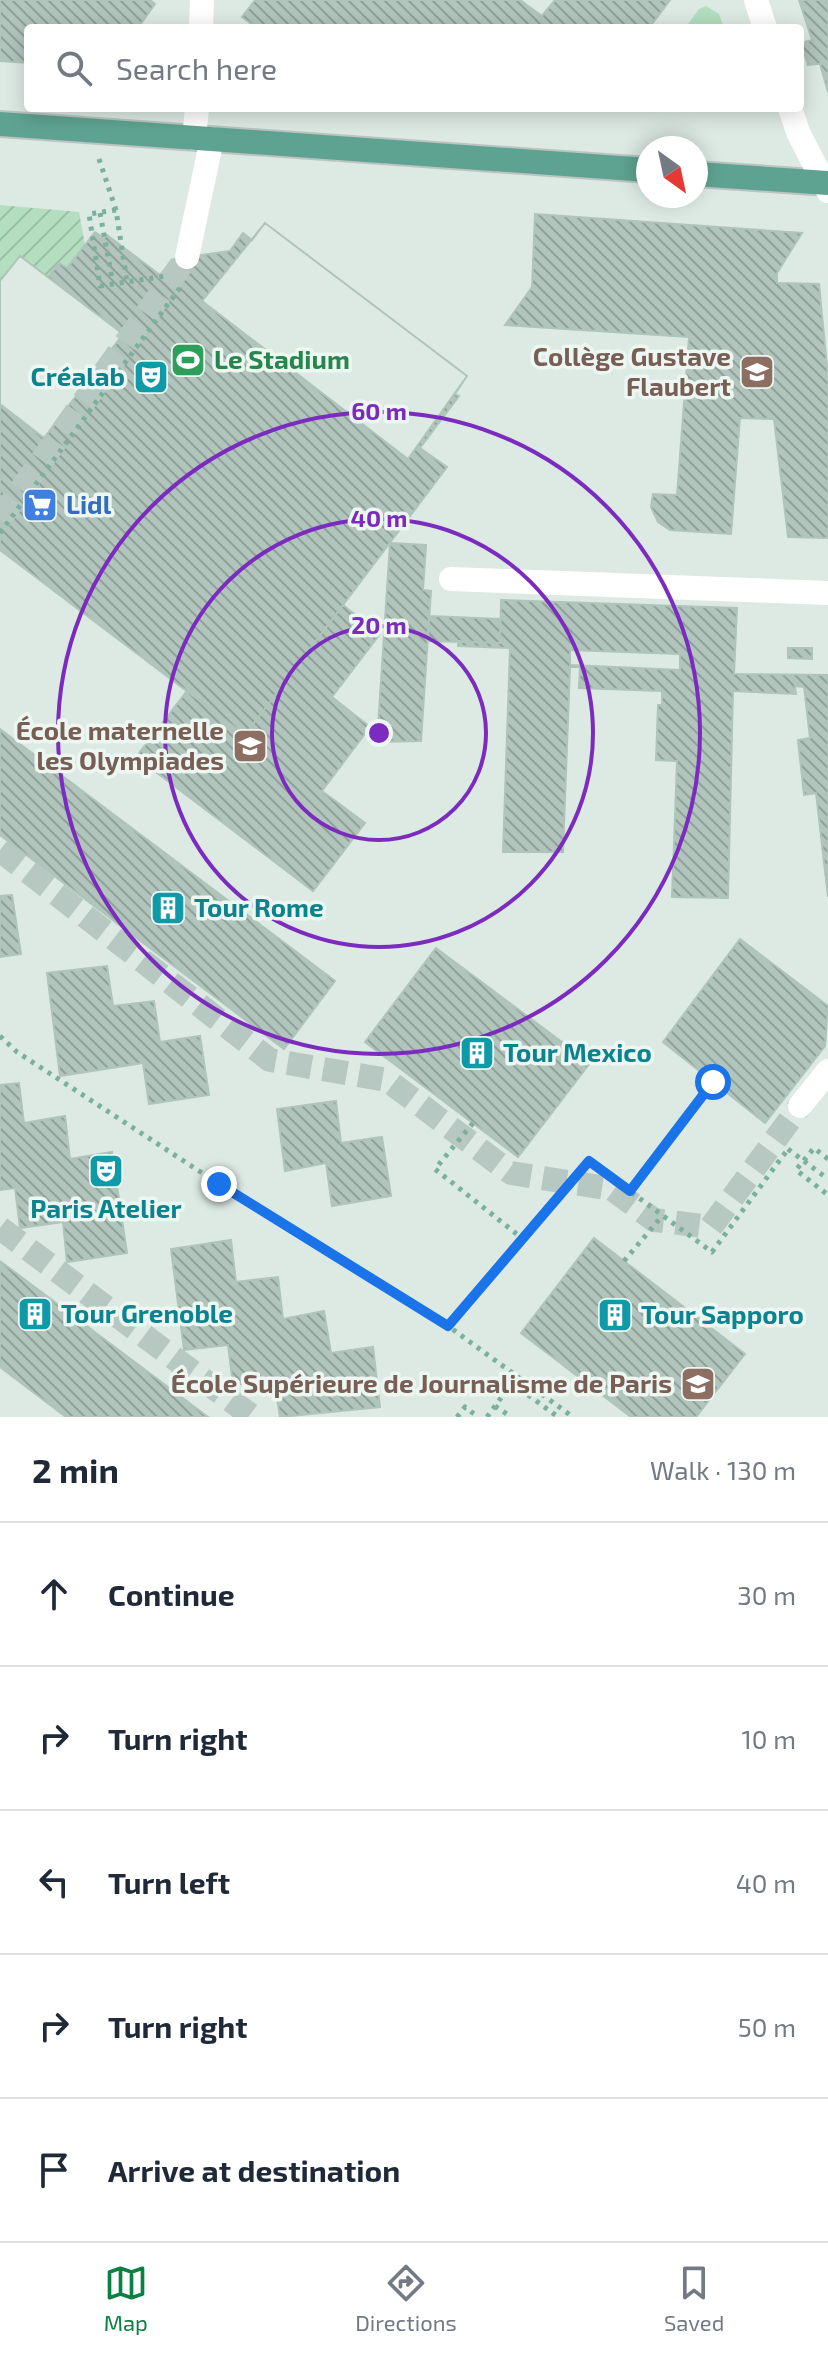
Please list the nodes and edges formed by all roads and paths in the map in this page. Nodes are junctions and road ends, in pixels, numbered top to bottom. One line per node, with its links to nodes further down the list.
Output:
1 (202, 0): 3 (street)
2 (756, 0): 4 (street)
3 (201, 24)
4 (764, 24)
5 (198, 112): 8 (street)
6 (792, 112): 12 (street)
7 (0, 124): 8 (main road)
8 (203, 139): 10 (main road); 15 (street)
9 (97, 153): 13 (path)
10 (636, 169)
11 (708, 175): 12 (main road)
12 (826, 186)
13 (116, 210): 14 (path); 16 (path)
14 (100, 213): 17 (path); 17 (path)
15 (186, 268): 16 (path); 18 (path)
16 (127, 282): 17 (path)
17 (113, 284)
18 (0, 533)
19 (451, 579): 20 (street)
20 (828, 593)
21 (0, 1036): 33 (path)
22 (828, 1071): 24 (street)
23 (713, 1082): 28 (path)
24 (800, 1106)
25 (473, 1123): 31 (path)
26 (828, 1159): 29 (path)
27 (828, 1179): 30 (path, bridge)
28 (630, 1191): 30 (path); 31 (path)
29 (828, 1195)
30 (663, 1215): 32 (path)
31 (523, 1239): 33 (path)
32 (624, 1261)
33 (448, 1326): 34 (path)
34 (518, 1375): 35 (path); 42 (path)
35 (512, 1383): 36 (path); 41 (path)
36 (495, 1406): 39 (path); 40 (path)
37 (457, 1417): 38 (path)
38 (478, 1417)
39 (487, 1417)
40 (511, 1417)
41 (558, 1417)
42 (573, 1417)

